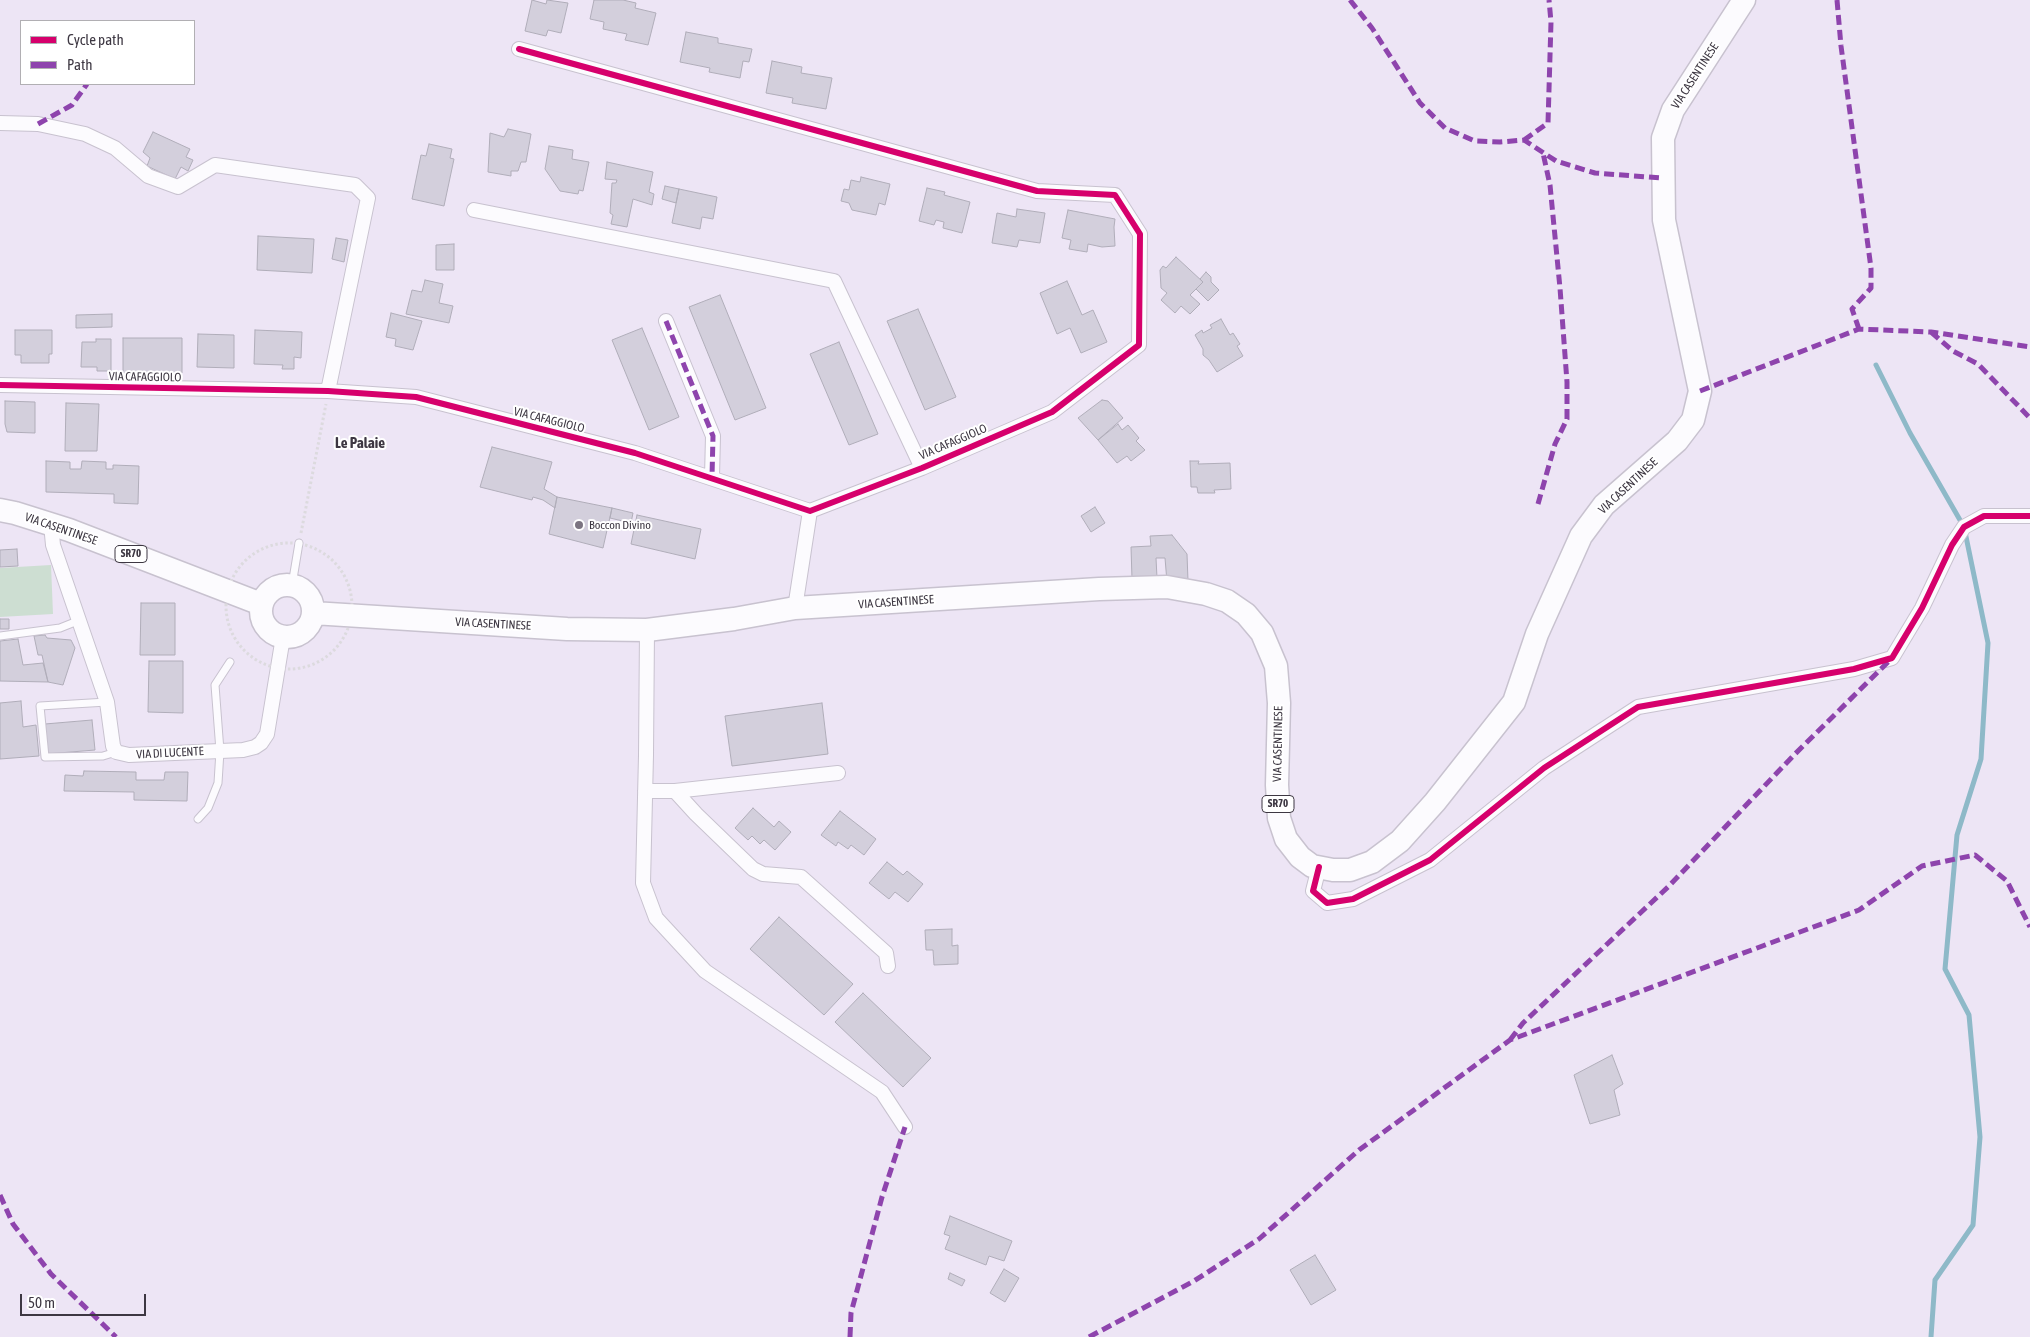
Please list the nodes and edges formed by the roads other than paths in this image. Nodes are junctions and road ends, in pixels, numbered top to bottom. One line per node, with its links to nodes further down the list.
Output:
1 (1744, 0): 31 (main road, VIA CASENTINESE / SR70)
2 (519, 49): 8 (street, VIA CAFAGGIOLO)
3 (0, 123): 7 (street)
4 (474, 210): 8 (street, VIA CAFAGGIOLO)
5 (666, 321): 9 (street)
6 (0, 385): 7 (street, VIA CAFAGGIOLO)
7 (328, 391): 9 (street, VIA CAFAGGIOLO)
8 (922, 468): 11 (street, VIA CAFAGGIOLO)
9 (712, 478): 11 (street, VIA CAFAGGIOLO)
10 (0, 510): 13 (main road, VIA CASENTINESE / SR70)
11 (810, 511): 17 (street)
12 (2030, 516): 31 (street)
13 (51, 524): 16 (main road, VIA CASENTINESE / SR70); 19 (street)
14 (299, 543): 15 (lane)
15 (292, 585): 16 (main road); 18 (main road)
16 (261, 604): 22 (main road)
17 (795, 608): 20 (main road, VIA CASENTINESE / SR70); 31 (main road, VIA CASENTINESE / SR70)
18 (313, 613): 20 (main road, VIA CASENTINESE / SR70); 22 (main road)
19 (80, 620): 21 (lane); 24 (street)
20 (647, 630): 28 (street)
21 (0, 636)
22 (283, 636): 25 (street, VIA DI LUCENTE)
23 (230, 662): 25 (lane)
24 (106, 702): 26 (street); 26 (lane)
25 (220, 751): 26 (street, VIA DI LUCENTE); 30 (lane)
26 (116, 752)
27 (838, 773): 29 (street)
28 (645, 791): 29 (street); 33 (street)
29 (675, 791): 32 (street)
30 (198, 819)
31 (1319, 867)
32 (888, 966)
33 (904, 1127)

